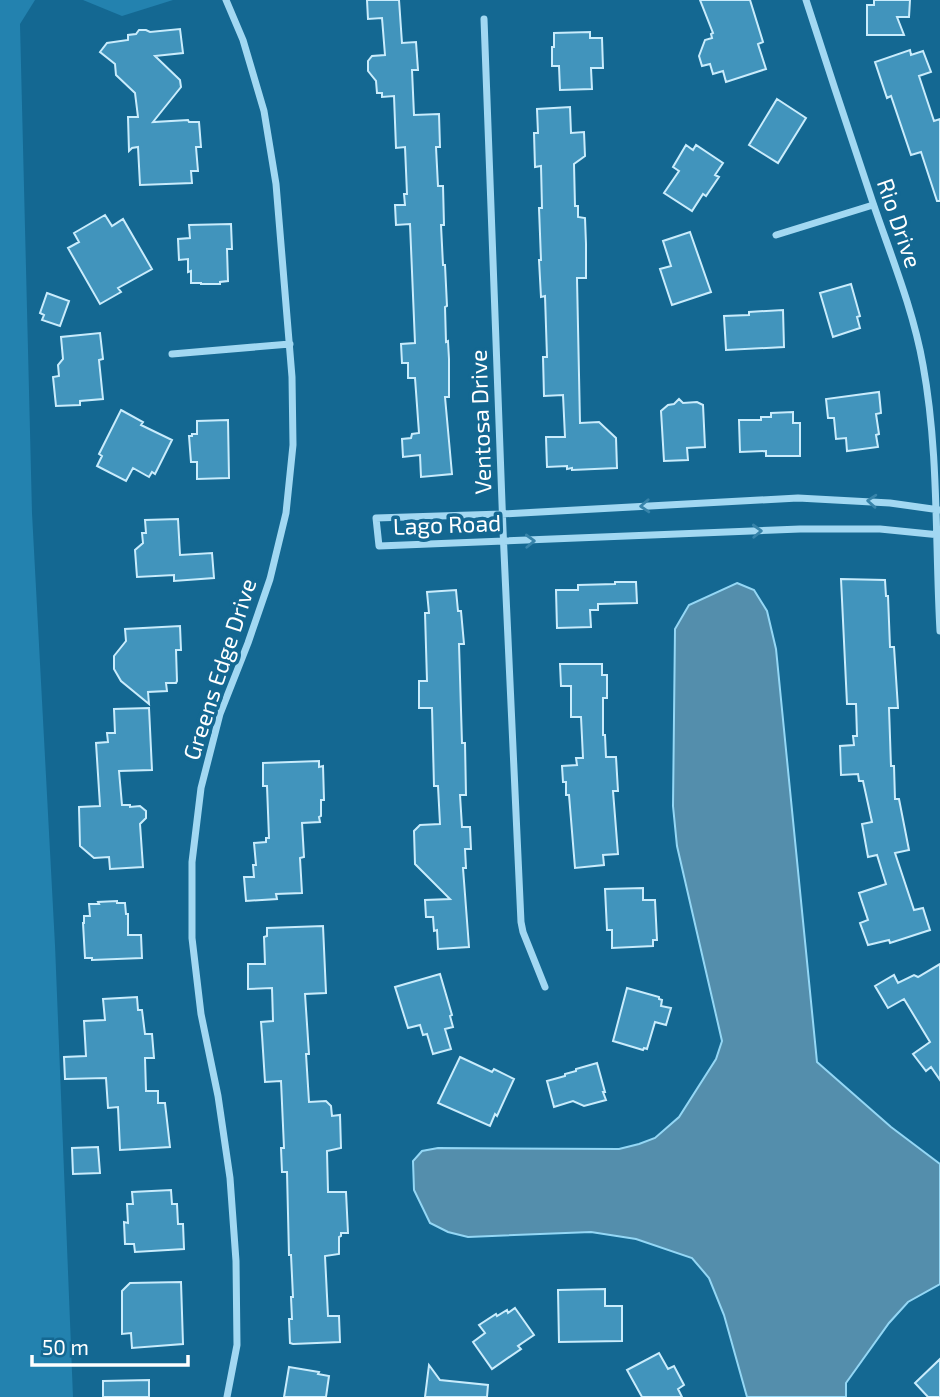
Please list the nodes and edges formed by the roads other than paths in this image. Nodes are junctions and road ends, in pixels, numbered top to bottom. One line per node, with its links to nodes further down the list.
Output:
1 (226, 0): 6 (street, Greens Edge Drive)
2 (806, 0): 4 (street, Rio Drive)
3 (484, 19): 9 (street, Ventosa Drive)
4 (873, 205): 5 (street); 8 (street, Rio Drive)
5 (776, 235)
6 (290, 344): 7 (street); 14 (street, Greens Edge Drive)
7 (172, 354)
8 (937, 509): 9 (street, Lago Road, one-way to 9); 10 (street, Rio Drive)
9 (502, 514): 11 (street, Ventosa Drive); 11 (street, Lago Road)
10 (938, 535): 11 (street, Lago Road, one-way to 10); 12 (street, Rio Drive)
11 (504, 542): 13 (street, Ventosa Drive)
12 (940, 631)
13 (545, 987)
14 (227, 1397)

